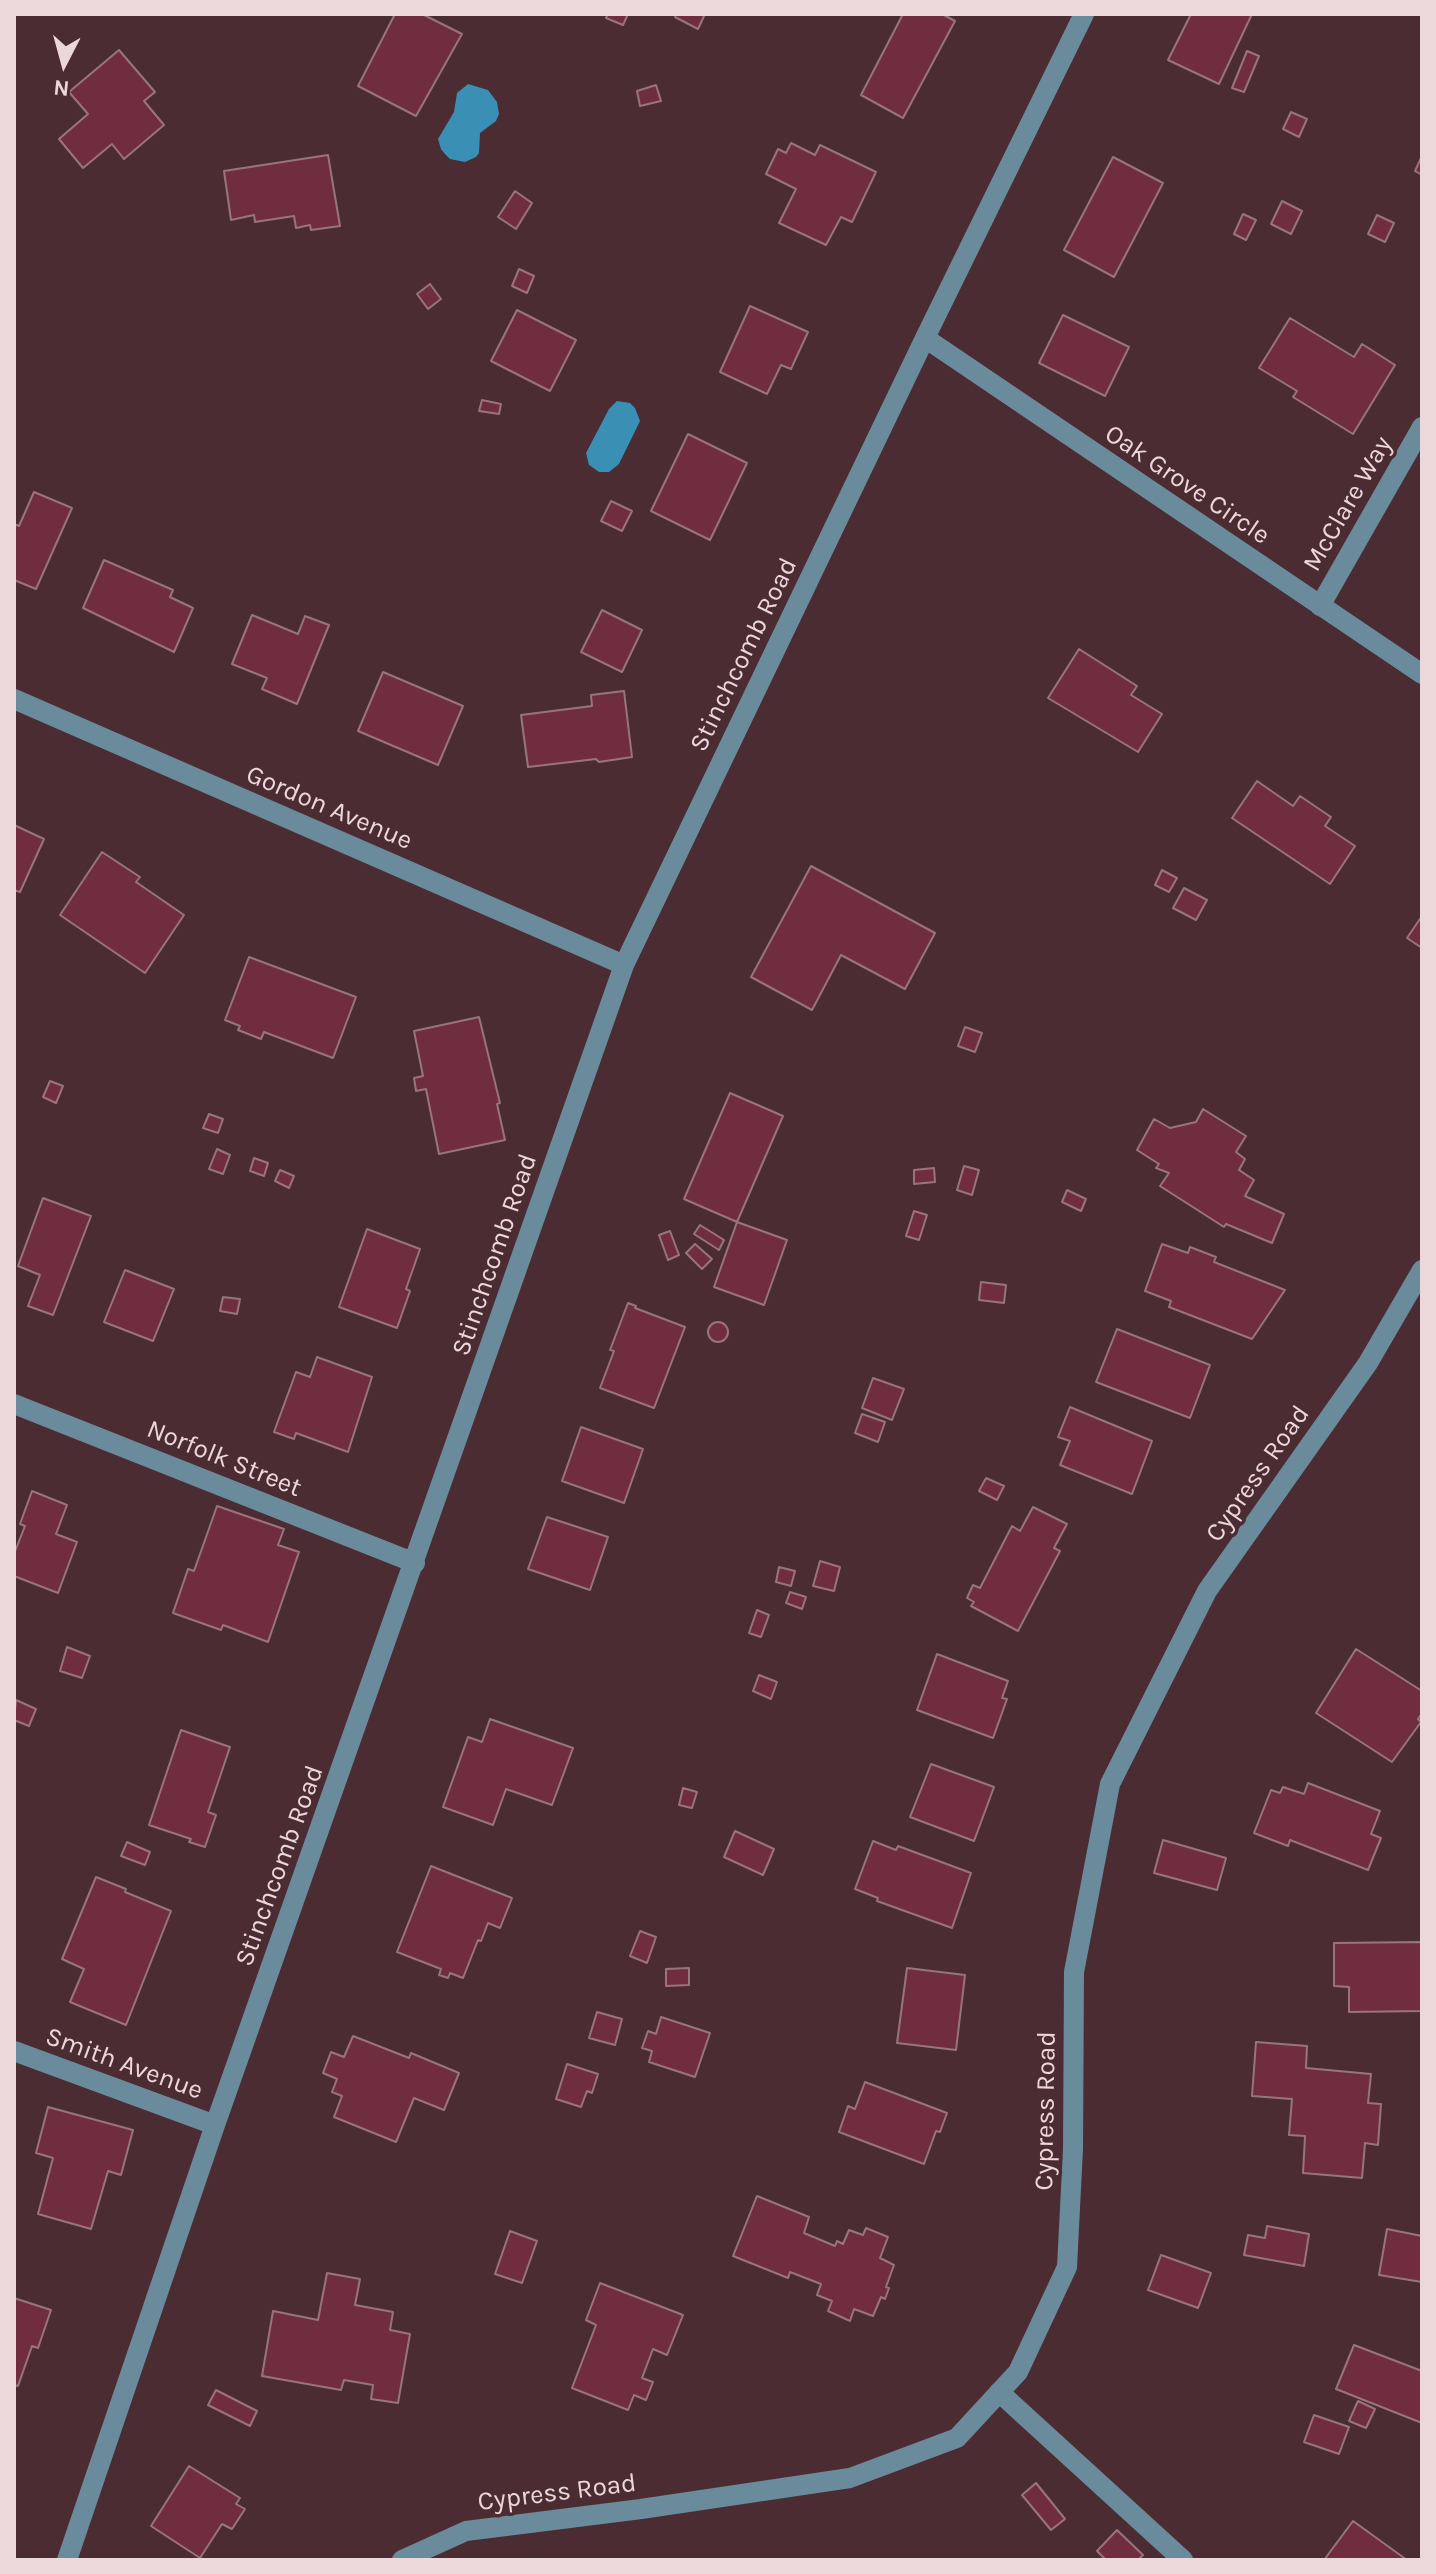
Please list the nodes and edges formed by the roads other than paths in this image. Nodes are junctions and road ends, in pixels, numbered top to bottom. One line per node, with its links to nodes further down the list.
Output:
1 (1084, 14): 2 (street, Stinchcomb Road)
2 (925, 338): 4 (street, Oak Grove Circle); 7 (street, Stinchcomb Road)
3 (1422, 427): 4 (street, McClare Way)
4 (1320, 606): 5 (street, Oak Grove Circle)
5 (1422, 674)
6 (14, 699): 7 (street, Gordon Avenue)
7 (624, 965): 10 (street, Stinchcomb Road)
8 (1422, 1270): 13 (street, Cypress Road)
9 (14, 1404): 10 (street, Norfolk Street)
10 (415, 1563): 12 (street, Stinchcomb Road)
11 (14, 2051): 12 (street, Smith Avenue)
12 (215, 2125): 14 (street, Stinchcomb Road)
13 (999, 2392): 15 (street, Cypress Road); 16 (street)
14 (67, 2560)
15 (402, 2560)
16 (1183, 2560)

